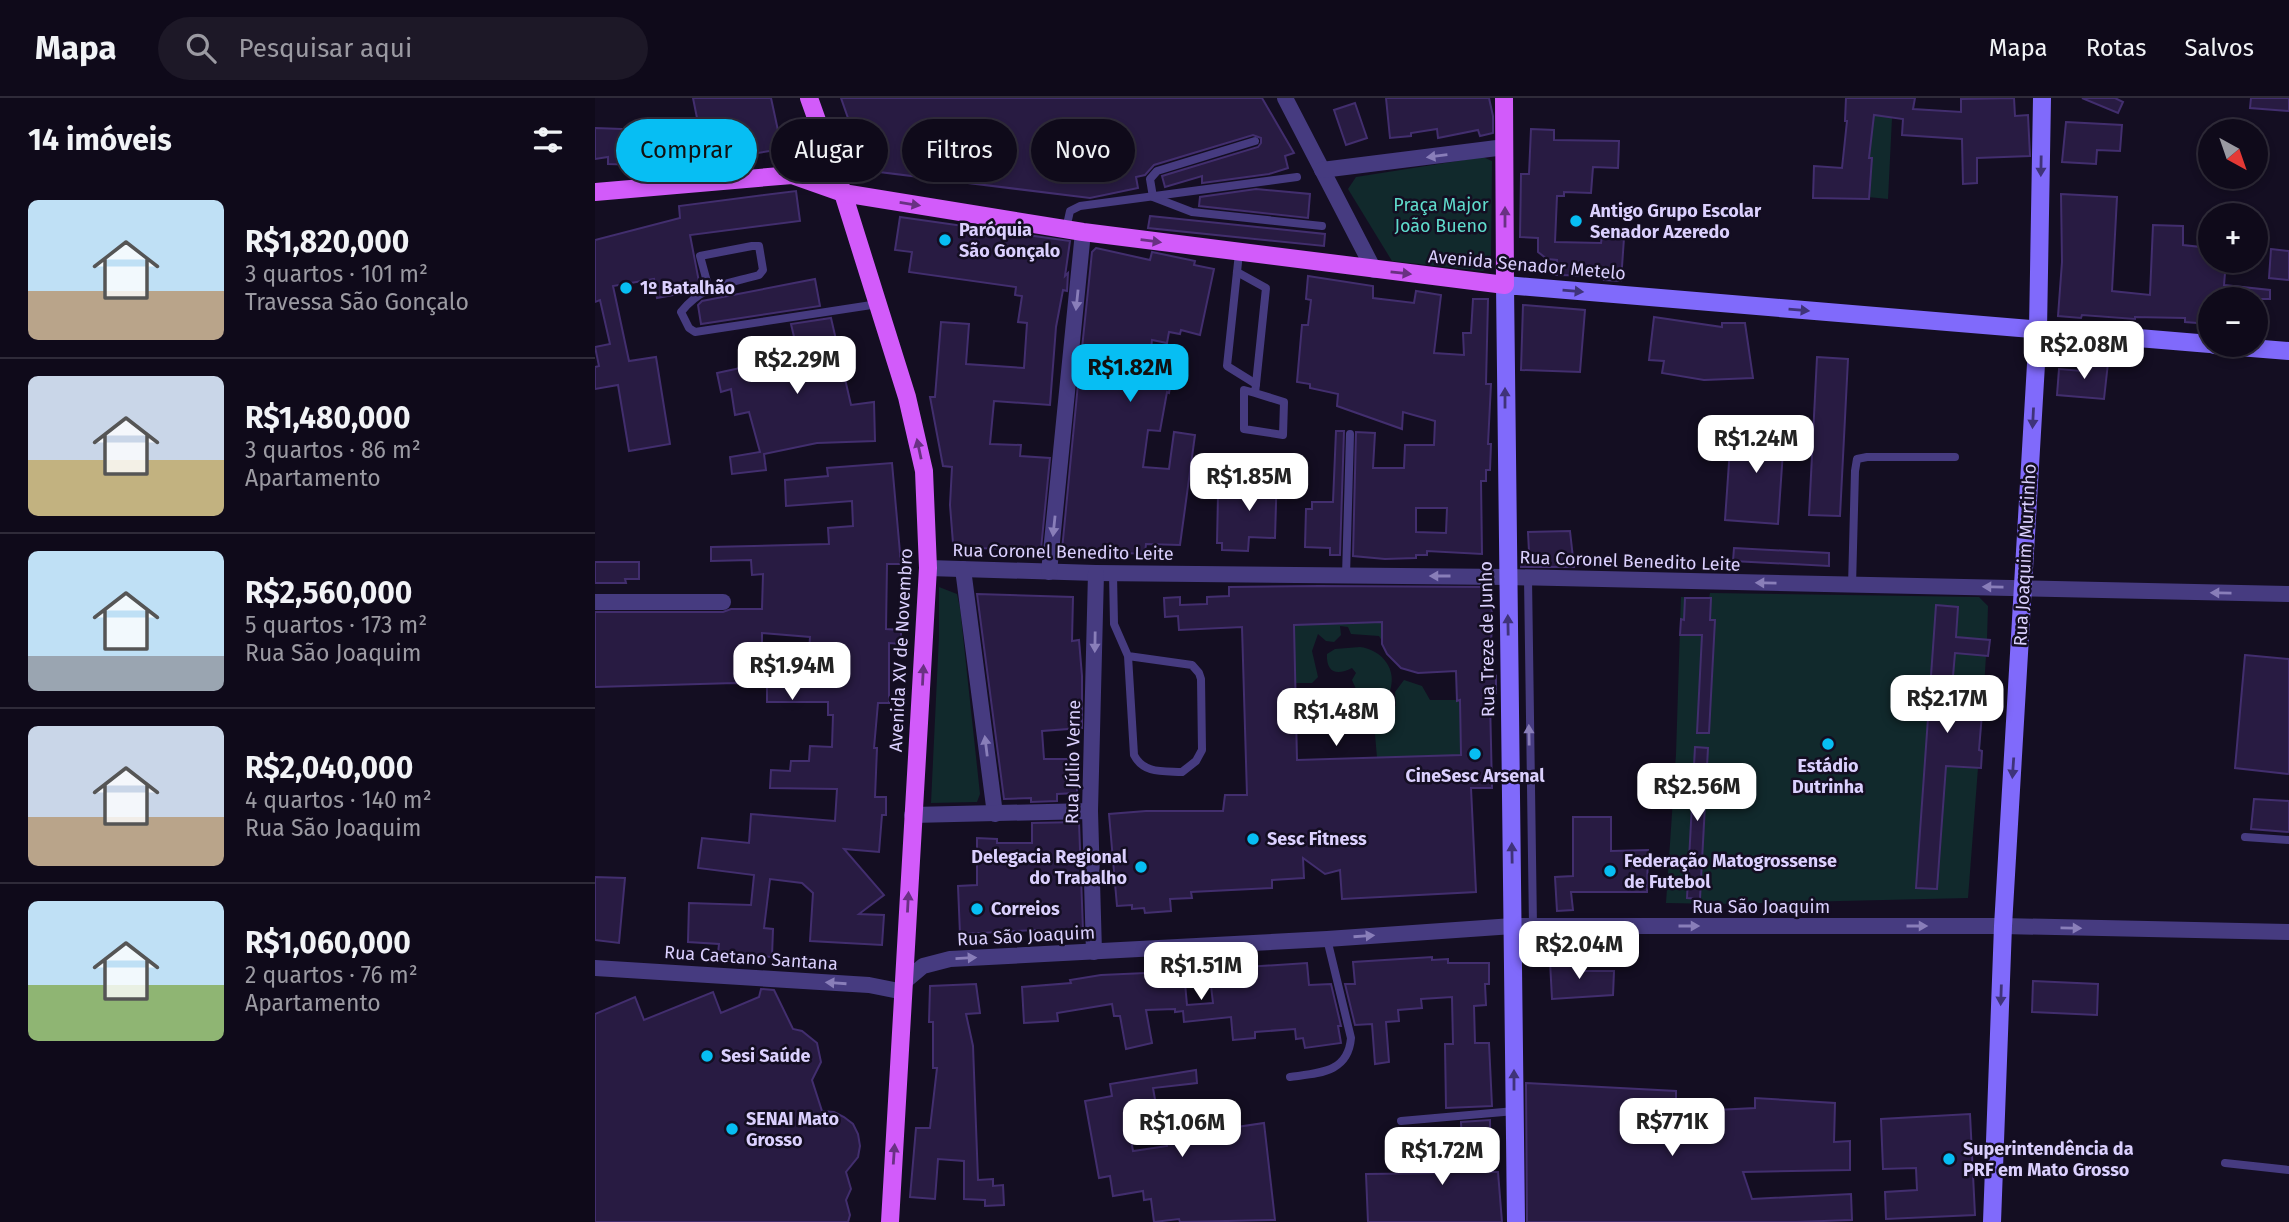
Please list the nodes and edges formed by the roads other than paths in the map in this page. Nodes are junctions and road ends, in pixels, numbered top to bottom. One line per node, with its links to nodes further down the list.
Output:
1 (809, 98): 5 (main road, Avenida XV de Novembro)
2 (1285, 98): 8 (street)
3 (1504, 98): 7 (main road, Rua Treze de Junho)
4 (2042, 98): 24 (street, Rua Joaquim Murtinho, one-way to 24)
5 (815, 119)
6 (1255, 141): 15 (lane)
7 (1505, 147): 8 (street, one-way to 8); 21 (main road, Rua Treze de Junho, one-way to 7)
8 (1322, 170): 19 (street)
9 (771, 177): 13 (main road)
10 (1297, 177): 15 (lane)
11 (812, 182): 14 (main road, Avenida Senador Metelo)
12 (839, 182): 14 (main road, Avenida XV de Novembro)
13 (595, 192)
14 (843, 193): 17 (main road, Avenida Senador Metelo, one-way to 17); 23 (main road, Avenida XV de Novembro)
15 (1153, 197): 16 (lane); 17 (lane)
16 (1322, 226)
17 (1075, 231): 18 (main road, Avenida Senador Metelo, one-way to 18); 33 (street, one-way to 33)
18 (1239, 253): 19 (main road, Avenida Senador Metelo); 20 (lane)
19 (1374, 270): 21 (main road, Avenida Senador Metelo, one-way to 21)
20 (1237, 272): 28 (lane); 28 (lane)
21 (1505, 285): 24 (street, Avenida Senador Metelo, one-way to 24); 37 (street, Rua Treze de Junho, one-way to 21)
22 (709, 289): 22 (lane); 23 (lane)
23 (878, 304): 31 (main road, Avenida XV de Novembro, one-way to 23)
24 (2038, 330): 25 (street, Avenida Senador Metelo); 40 (street, Rua Joaquim Murtinho, one-way to 40)
25 (2198, 344)
26 (2268, 349): 27 (street, Avenida Senador Metelo)
27 (2289, 351)
28 (1255, 388): 28 (lane)
29 (1350, 434): 36 (lane)
30 (1955, 457): 39 (lane)
31 (928, 568): 32 (street, Rua Coronel Benedito Leite); 47 (main road, Avenida XV de Novembro, one-way to 31)
32 (963, 569): 33 (street, Rua Coronel Benedito Leite); 46 (street, one-way to 32)
33 (1049, 572): 34 (street, Rua Coronel Benedito Leite)
34 (1096, 573): 35 (street, Rua Coronel Benedito Leite); 45 (street, Rua Júlio Verne, one-way to 45)
35 (1113, 573): 36 (street, Rua Coronel Benedito Leite); 44 (lane)
36 (1346, 576): 37 (street, Rua Coronel Benedito Leite, one-way to 36)
37 (1507, 577): 38 (street, Rua Coronel Benedito Leite); 50 (street, Rua Treze de Junho, one-way to 37)
38 (1528, 578): 39 (street, Rua Coronel Benedito Leite, one-way to 38); 51 (lane, one-way to 38)
39 (1852, 586): 40 (street, Rua Coronel Benedito Leite, one-way to 39)
40 (2024, 588): 41 (street, Rua Coronel Benedito Leite, one-way to 40); 52 (street, Rua Joaquim Murtinho, one-way to 52)
41 (2289, 594)
42 (595, 602): 43 (street)
43 (723, 602)
44 (1128, 656): 44 (lane)
45 (1090, 811): 46 (street); 55 (street, Rua Júlio Verne)
46 (995, 814): 47 (street)
47 (912, 815): 57 (main road, Avenida XV de Novembro, one-way to 47)
48 (2245, 837): 49 (lane)
49 (2289, 840)
50 (1513, 926): 51 (street, Rua São Joaquim); 54 (street, Rua São Joaquim, one-way to 50); 59 (street, Rua Treze de Junho, one-way to 50)
51 (1532, 926): 52 (street, Rua São Joaquim, one-way to 52)
52 (2003, 926): 53 (street, Rua São Joaquim, one-way to 53); 65 (street, Rua Joaquim Murtinho, one-way to 65)
53 (2289, 932)
54 (1327, 939): 55 (street, Rua São Joaquim); 58 (lane)
55 (1094, 952): 57 (street, Rua São Joaquim, one-way to 55)
56 (595, 968): 57 (street, Rua Caetano Santana, one-way to 56)
57 (904, 987): 63 (main road, Avenida XV de Novembro, one-way to 57)
58 (1290, 1077)
59 (1515, 1111): 60 (lane); 64 (street, Rua Treze de Junho)
60 (1401, 1121)
61 (2225, 1163): 62 (lane)
62 (2289, 1170)
63 (890, 1222)
64 (1516, 1222)
65 (1992, 1222)

